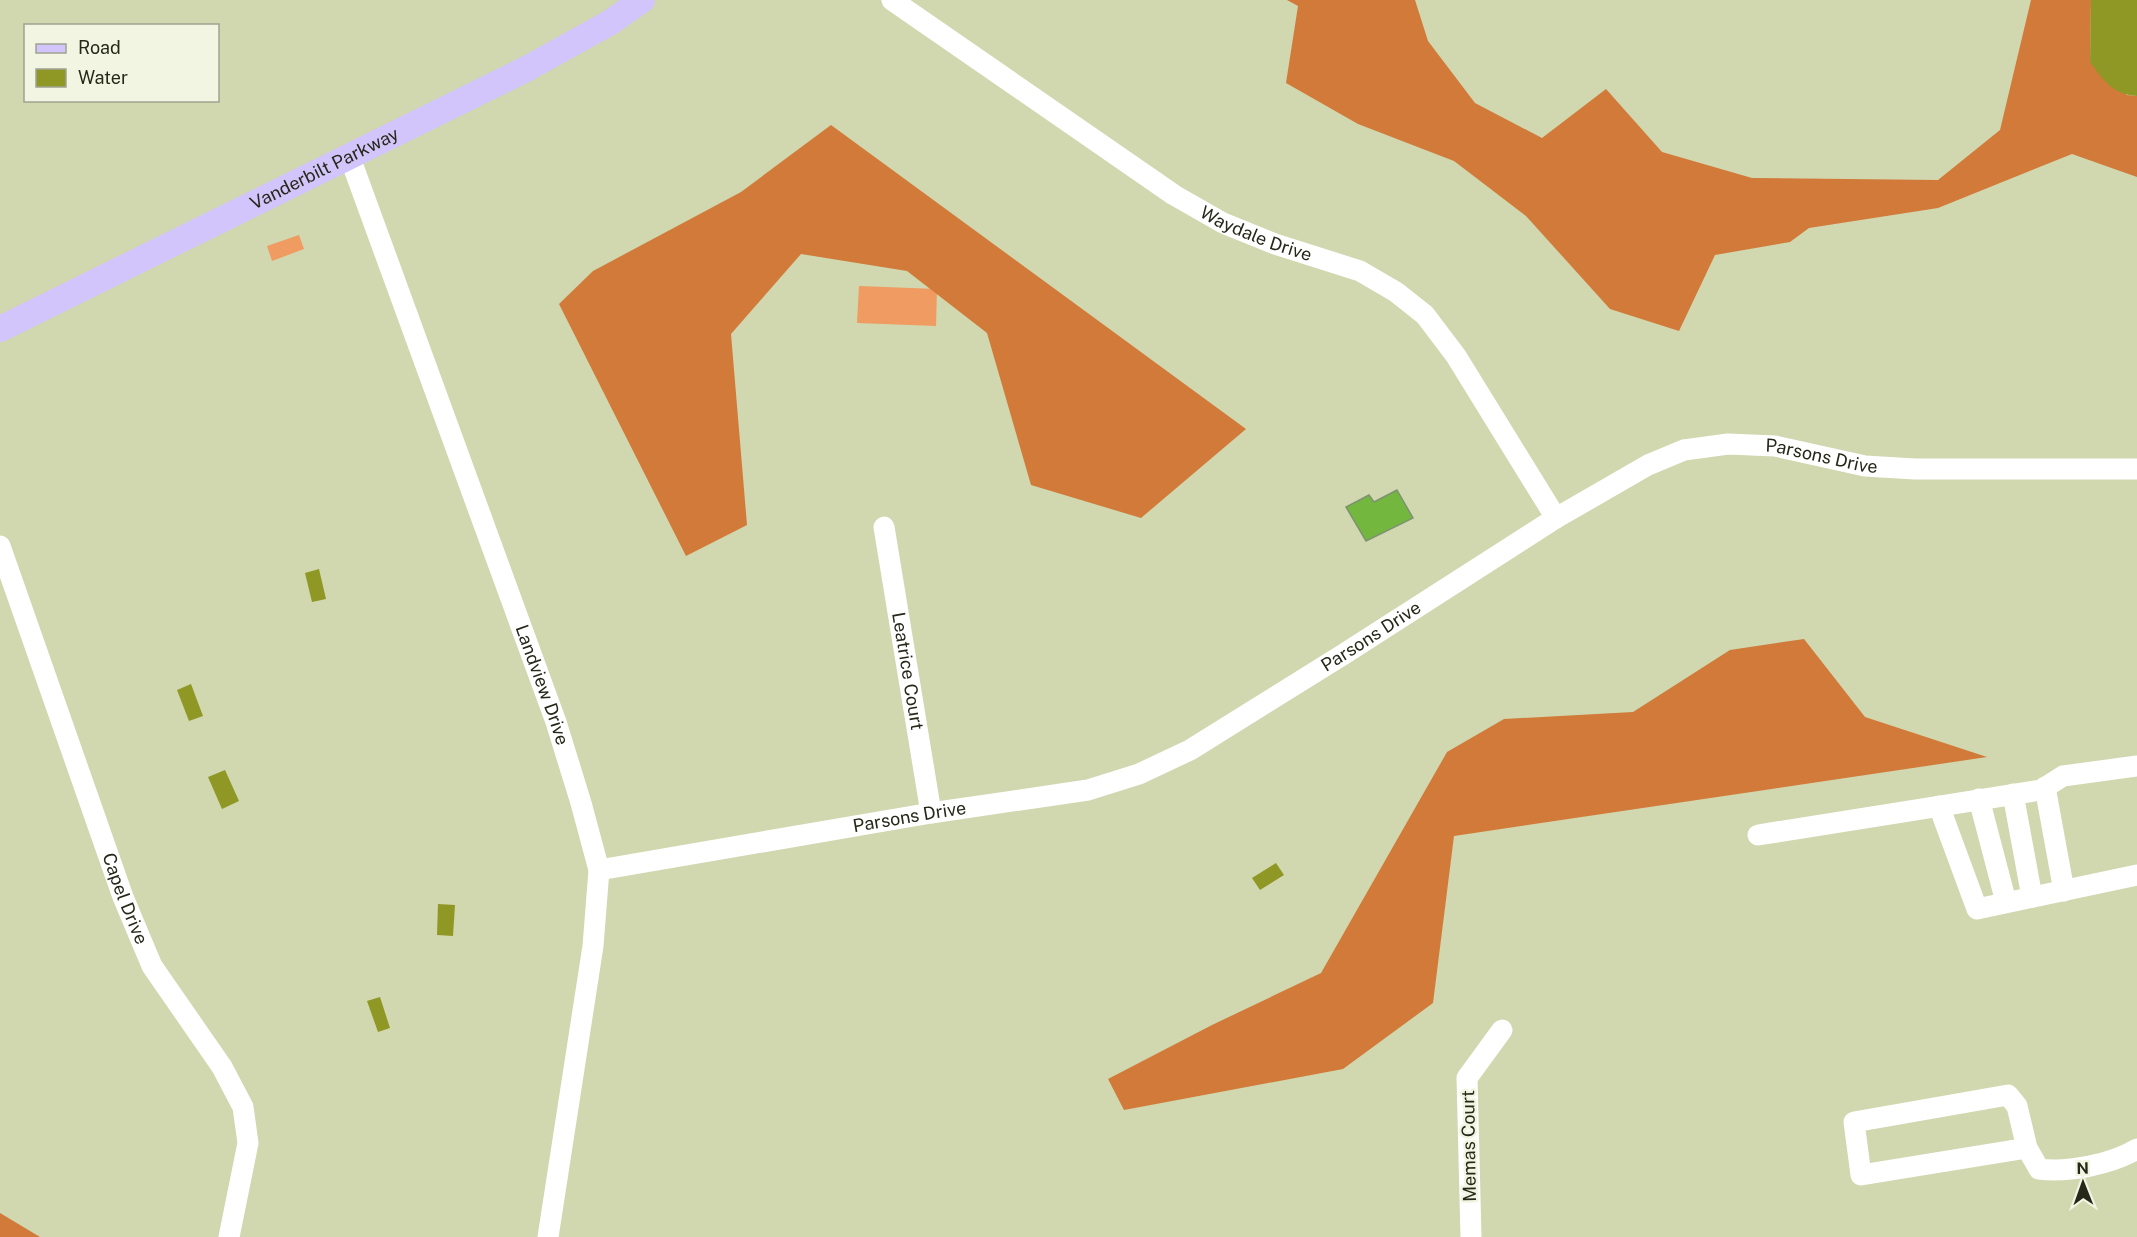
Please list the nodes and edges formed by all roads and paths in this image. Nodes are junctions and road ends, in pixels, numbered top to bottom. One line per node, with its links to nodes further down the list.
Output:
1 (642, 0): 3 (main road, Vanderbilt Parkway)
2 (892, 0): 6 (street, Waydale Drive)
3 (349, 155): 4 (main road, Vanderbilt Parkway); 16 (street, Landview Drive)
4 (0, 329)
5 (2137, 469): 6 (street, Parsons Drive)
6 (1556, 518): 14 (street, Parsons Drive)
7 (884, 527): 14 (street, Leatrice Court)
8 (0, 546): 24 (street, Capel Drive)
9 (2137, 765): 10 (street)
10 (2046, 787): 11 (street); 18 (street)
11 (2013, 794): 12 (street); 19 (street)
12 (1979, 799): 13 (street); 20 (street)
13 (1939, 806): 15 (street); 20 (street)
14 (931, 813): 16 (street, Parsons Drive)
15 (1758, 835)
16 (599, 870): 25 (street, Landview Drive)
17 (2137, 875): 18 (street)
18 (2064, 891): 19 (street)
19 (2032, 897): 20 (street)
20 (2006, 902)
21 (1502, 1030): 26 (street, Memas Court)
22 (2027, 1148): 22 (street); 23 (street)
23 (2137, 1149)
24 (229, 1237)
25 (548, 1237)
26 (1471, 1237)

